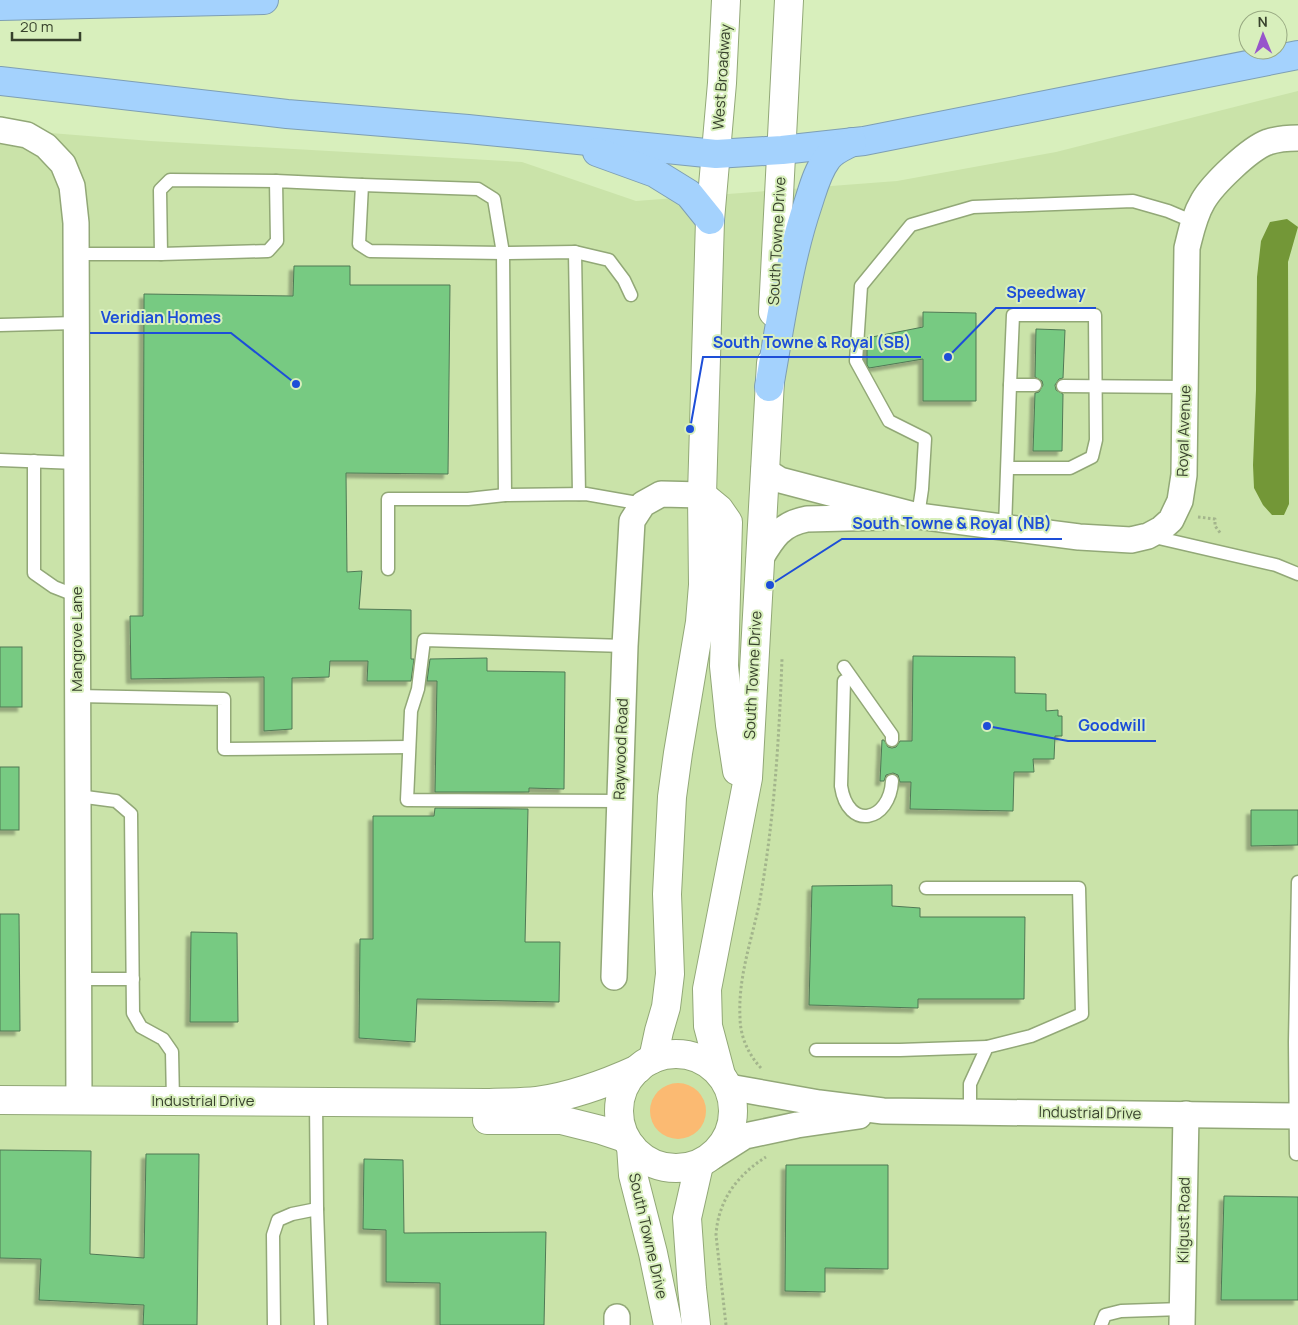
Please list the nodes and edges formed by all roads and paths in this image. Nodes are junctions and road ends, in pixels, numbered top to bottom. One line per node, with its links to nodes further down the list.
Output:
1 (264, 0): 4 (highway)
2 (726, 0): 12 (street, West Broadway)
3 (789, 0): 11 (street)
4 (0, 6)
5 (1298, 55): 10 (highway)
6 (0, 81): 8 (highway)
7 (0, 130): 19 (street, Mangrove Lane)
8 (555, 138): 12 (highway); 15 (highway)
9 (1298, 138): 16 (street, Royal Avenue)
10 (852, 142): 11 (highway); 29 (highway)
11 (782, 150): 12 (highway); 29 (street, South Towne Drive)
12 (716, 154): 15 (street)
13 (276, 180): 14 (lane); 20 (lane); 20 (lane)
14 (362, 185): 18 (lane); 18 (lane)
15 (710, 220): 37 (street)
16 (1194, 222): 28 (street, Royal Avenue); 40 (lane)
17 (575, 252): 18 (lane); 21 (lane); 35 (lane)
18 (503, 253): 36 (lane)
19 (76, 254): 20 (lane); 22 (street, Mangrove Lane)
20 (161, 254)
21 (631, 294)
22 (76, 323): 23 (lane); 32 (street, Mangrove Lane)
23 (0, 325)
24 (1010, 385): 25 (lane); 27 (lane); 33 (lane)
25 (1035, 386)
26 (1063, 386): 27 (lane)
27 (1095, 386): 28 (lane); 33 (lane)
28 (1185, 387): 39 (street, Royal Avenue)
29 (769, 388): 34 (street, South Towne Drive)
30 (0, 460): 31 (lane)
31 (34, 461): 32 (lane); 47 (lane)
32 (77, 463): 47 (street, Mangrove Lane)
33 (1008, 468): 41 (lane)
34 (764, 470): 40 (street); 44 (street, South Towne Drive)
35 (579, 494): 36 (lane); 38 (lane)
36 (505, 495): 45 (lane)
37 (702, 495): 38 (street); 57 (street); 66 (street)
38 (638, 512): 48 (street, Raywood Road)
39 (1175, 514): 42 (street); 43 (path)
40 (918, 516): 41 (street); 44 (street)
41 (1005, 528): 42 (street)
42 (1148, 536): 46 (lane)
43 (1228, 538)
44 (759, 561): 57 (street, South Towne Drive)
45 (388, 569)
46 (1298, 574)
47 (77, 596): 51 (street, Mangrove Lane)
48 (625, 646): 53 (lane); 56 (street, Raywood Road)
49 (844, 667): 52 (lane)
50 (844, 681): 54 (lane)
51 (78, 696): 53 (lane); 55 (street, Mangrove Lane)
52 (892, 740)
53 (409, 746): 56 (lane)
54 (892, 781)
55 (78, 796): 61 (street, Mangrove Lane); 62 (lane)
56 (620, 801): 60 (street, Raywood Road)
57 (742, 810): 67 (street, South Towne Drive)
58 (1298, 882): 63 (lane)
59 (926, 888): 64 (lane)
60 (614, 977)
61 (79, 979): 62 (lane); 69 (street, Mangrove Lane)
62 (133, 979): 70 (lane)
63 (1296, 1042): 76 (lane)
64 (987, 1047): 65 (lane); 74 (lane)
65 (816, 1050)
66 (645, 1064): 67 (street); 72 (street, Industrial Drive); 77 (street)
67 (725, 1081): 73 (street, Industrial Drive); 80 (street)
68 (0, 1100): 69 (street, Industrial Drive)
69 (79, 1101): 70 (street, Industrial Drive)
70 (173, 1101): 71 (street, Industrial Drive)
71 (316, 1101): 72 (street, Industrial Drive); 81 (lane)
72 (406, 1102): 77 (street, Industrial Drive)
73 (883, 1111): 74 (street, Industrial Drive); 80 (street, Industrial Drive)
74 (970, 1112): 75 (street, Industrial Drive)
75 (1186, 1114): 76 (street, Industrial Drive); 82 (street, Kilgust Road)
76 (1297, 1116): 78 (lane)
77 (628, 1142): 80 (street); 85 (street, South Towne Drive)
78 (1296, 1154)
79 (768, 1155): 87 (path)
80 (705, 1161): 86 (street, South Towne Drive)
81 (317, 1209): 83 (lane); 84 (lane)
82 (1182, 1317): 88 (lane)
83 (274, 1325)
84 (321, 1325)
85 (668, 1325)
86 (696, 1325)
87 (726, 1325)
88 (1101, 1325)

